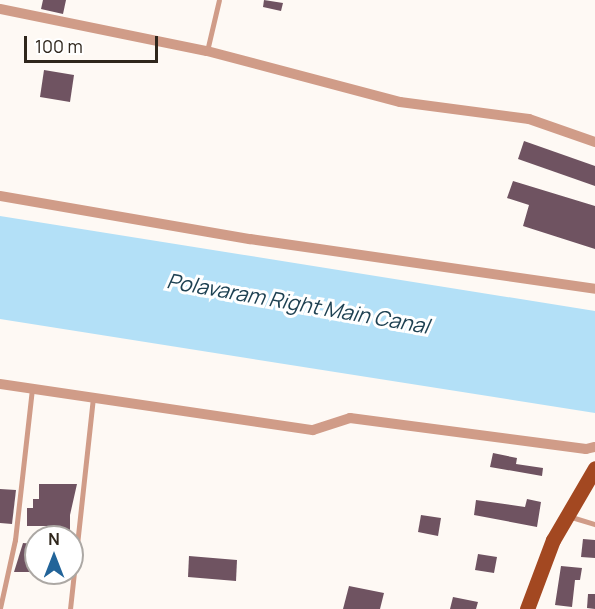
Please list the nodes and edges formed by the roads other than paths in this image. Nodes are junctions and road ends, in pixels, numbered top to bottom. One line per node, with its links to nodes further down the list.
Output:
1 (219, 0): 3 (lane)
2 (0, 9): 3 (street)
3 (207, 51): 4 (street)
4 (595, 142)
5 (0, 196): 6 (street)
6 (595, 289)
7 (0, 384): 8 (street)
8 (32, 388): 9 (street); 14 (lane)
9 (93, 397): 10 (street); 15 (lane)
10 (595, 447)
11 (595, 468): 12 (main road)
12 (566, 516): 13 (lane); 16 (main road)
13 (595, 524)
14 (0, 608)
15 (70, 609)
16 (527, 609)

